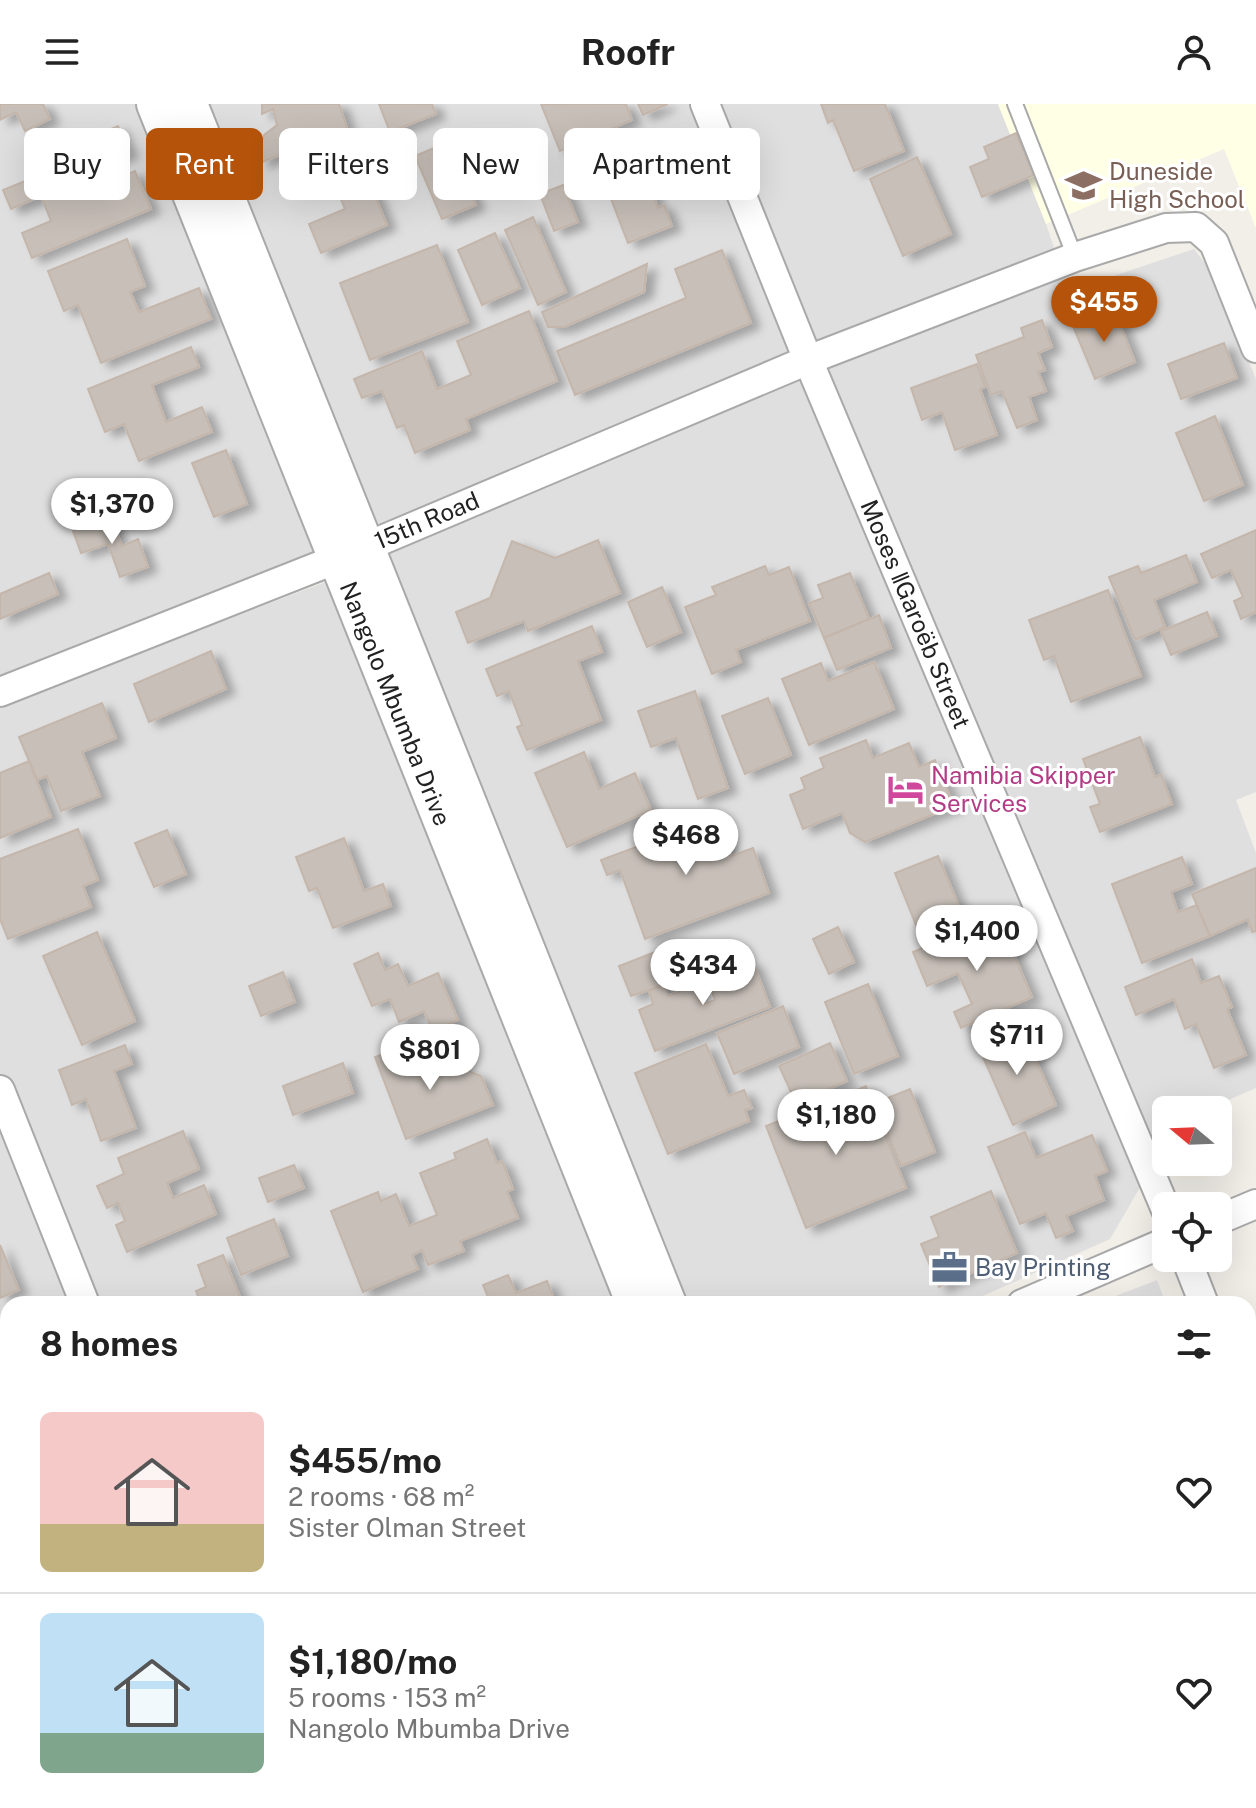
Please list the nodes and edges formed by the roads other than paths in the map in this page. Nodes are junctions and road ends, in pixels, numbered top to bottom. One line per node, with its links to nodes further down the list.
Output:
1 (155, 104): 8 (street, Nangolo Mbumba Drive)
2 (189, 104): 8 (street, Nangolo Mbumba Drive)
3 (705, 104): 7 (street, Moses ǁGaroëb Street)
4 (1015, 104): 5 (lane)
5 (1075, 257): 6 (street, 15th Road); 7 (street, 15th Road)
6 (1256, 348)
7 (808, 360): 8 (street, 15th Road); 11 (street, Moses ǁGaroëb Street)
8 (352, 553): 9 (street, 15th Road); 17 (street, Nangolo Mbumba Drive); 18 (street, Nangolo Mbumba Drive)
9 (0, 692)
10 (0, 1090): 16 (street)
11 (1158, 1192)
12 (1256, 1204): 13 (street)
13 (1232, 1214)
14 (1152, 1248): 19 (street)
15 (1191, 1272): 20 (street)
16 (82, 1296)
17 (632, 1296)
18 (665, 1296)
19 (1041, 1296)
20 (1201, 1296)

